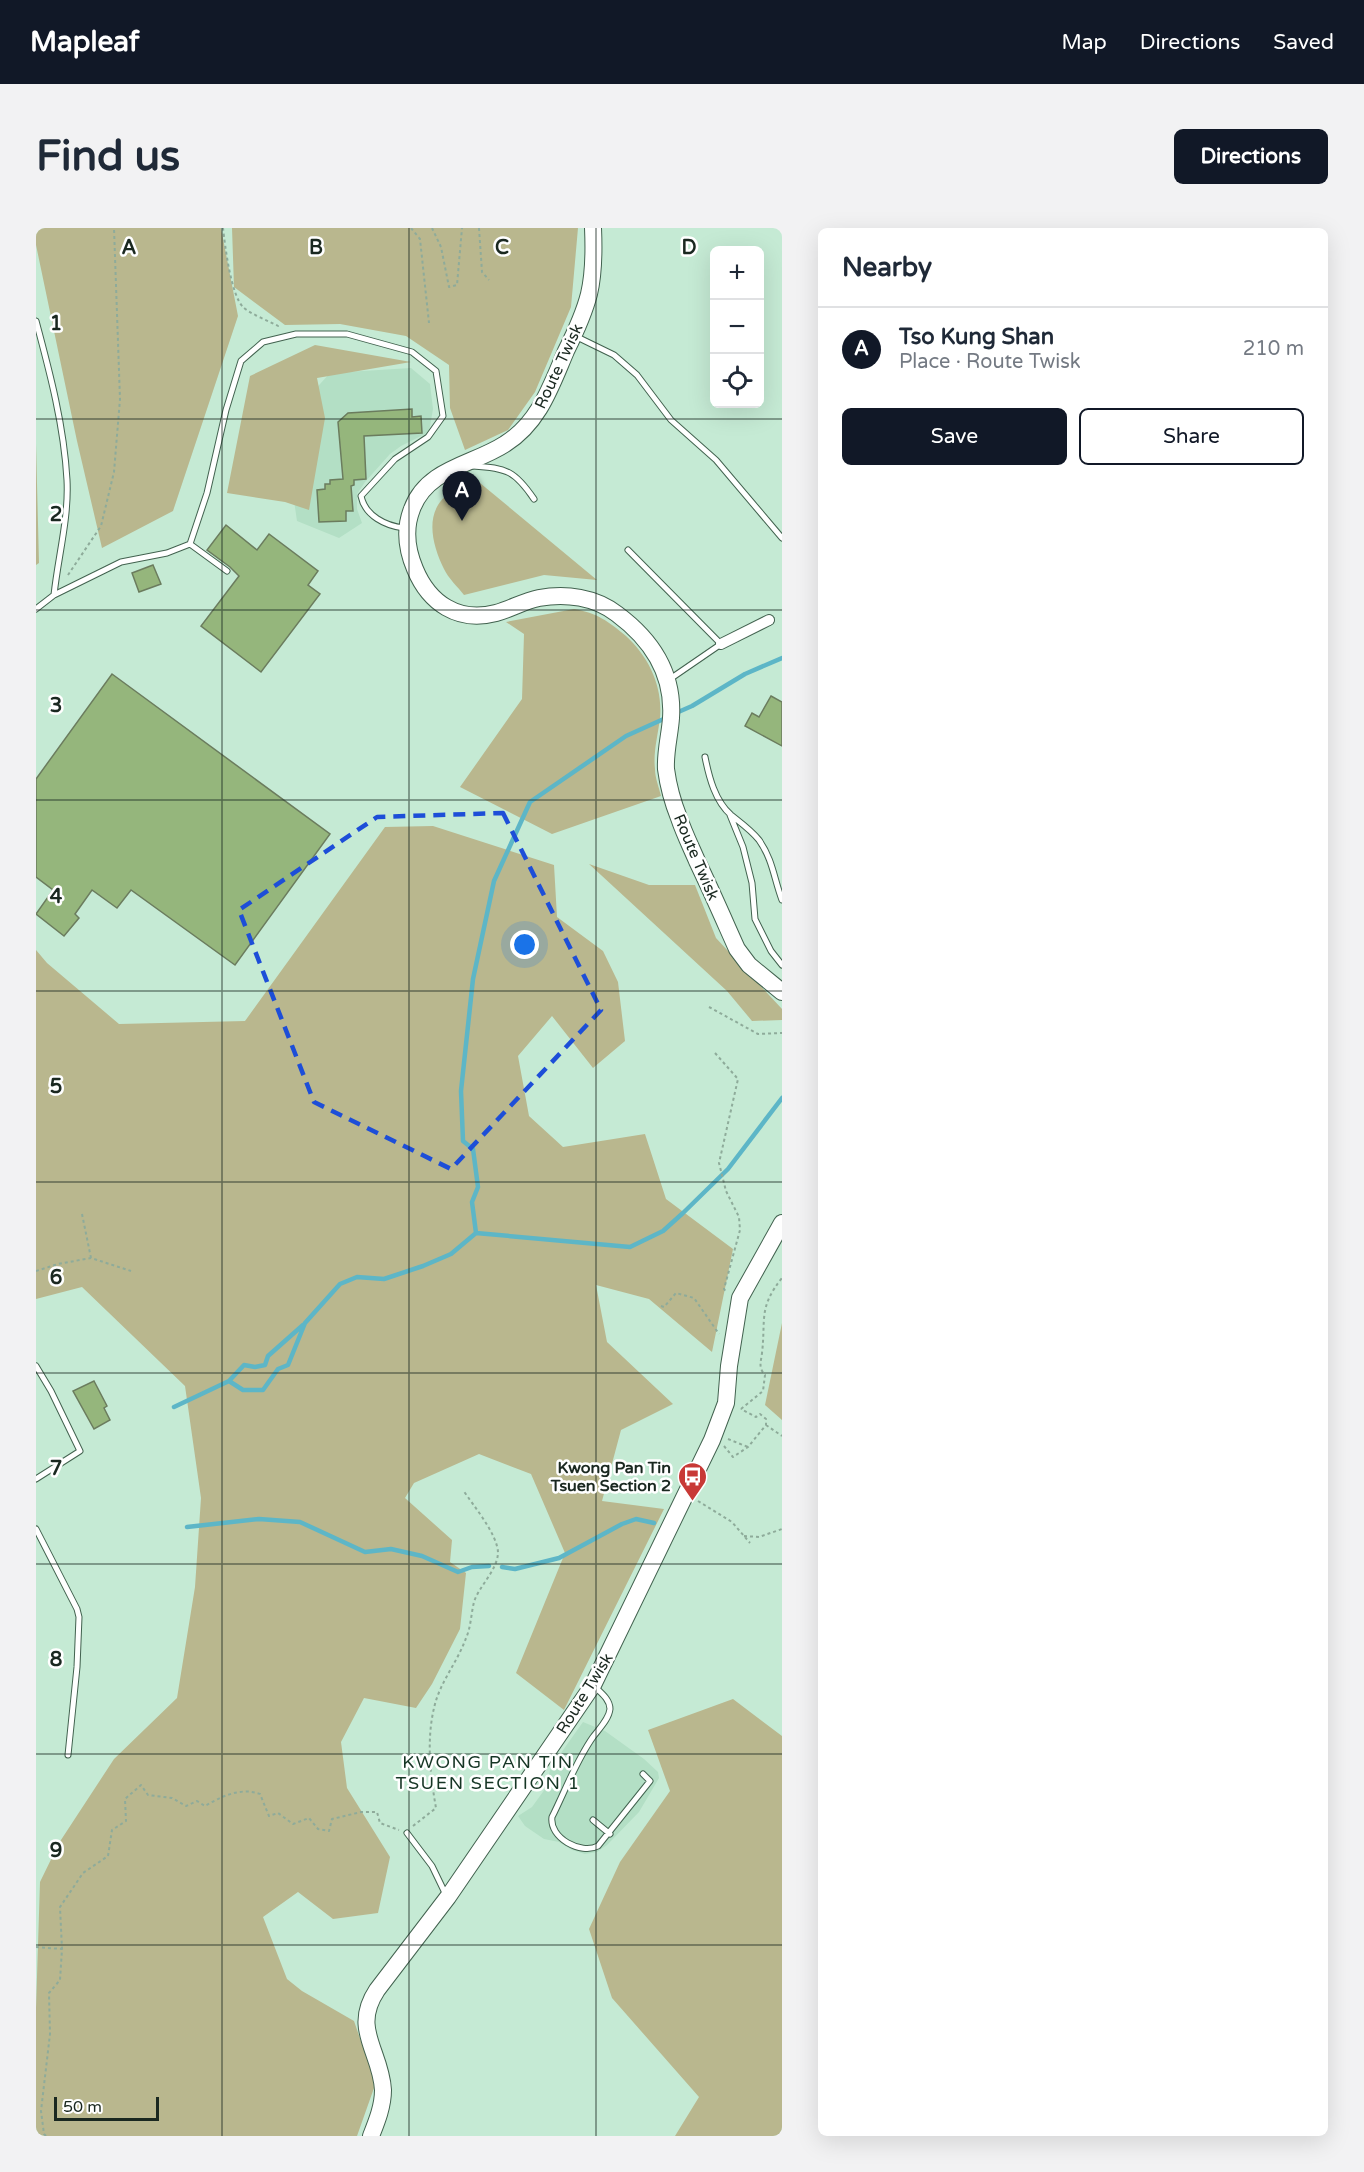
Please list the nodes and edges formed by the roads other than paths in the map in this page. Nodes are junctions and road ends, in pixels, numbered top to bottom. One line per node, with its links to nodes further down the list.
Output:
1 (593, 228): 3 (main road, Route Twisk)
2 (36, 321): 11 (lane)
3 (573, 335): 4 (main road, Route Twisk); 7 (lane)
4 (454, 467): 5 (lane); 6 (main road, Route Twisk)
5 (534, 499)
6 (407, 529): 8 (lane); 15 (main road, Route Twisk)
7 (782, 538)
8 (190, 544): 10 (lane); 11 (lane)
9 (628, 550): 14 (lane)
10 (227, 571)
11 (54, 595): 12 (lane)
12 (36, 609)
13 (769, 620): 14 (street)
14 (721, 644): 15 (lane)
15 (669, 680): 20 (main road, Route Twisk)
16 (705, 757): 17 (lane)
17 (729, 813): 18 (lane); 19 (lane)
18 (782, 900)
19 (782, 964)
20 (782, 992)
21 (782, 1224): 25 (main road, Route Twisk)
22 (36, 1366): 23 (lane)
23 (36, 1479)
24 (36, 1529): 26 (lane)
25 (592, 1685): 30 (lane); 31 (main road, Route Twisk)
26 (68, 1755)
27 (644, 1774): 30 (lane)
28 (593, 1820): 30 (lane)
29 (407, 1833): 31 (lane)
30 (610, 1834)
31 (448, 1897): 32 (main road, Route Twisk)
32 (371, 2136)

